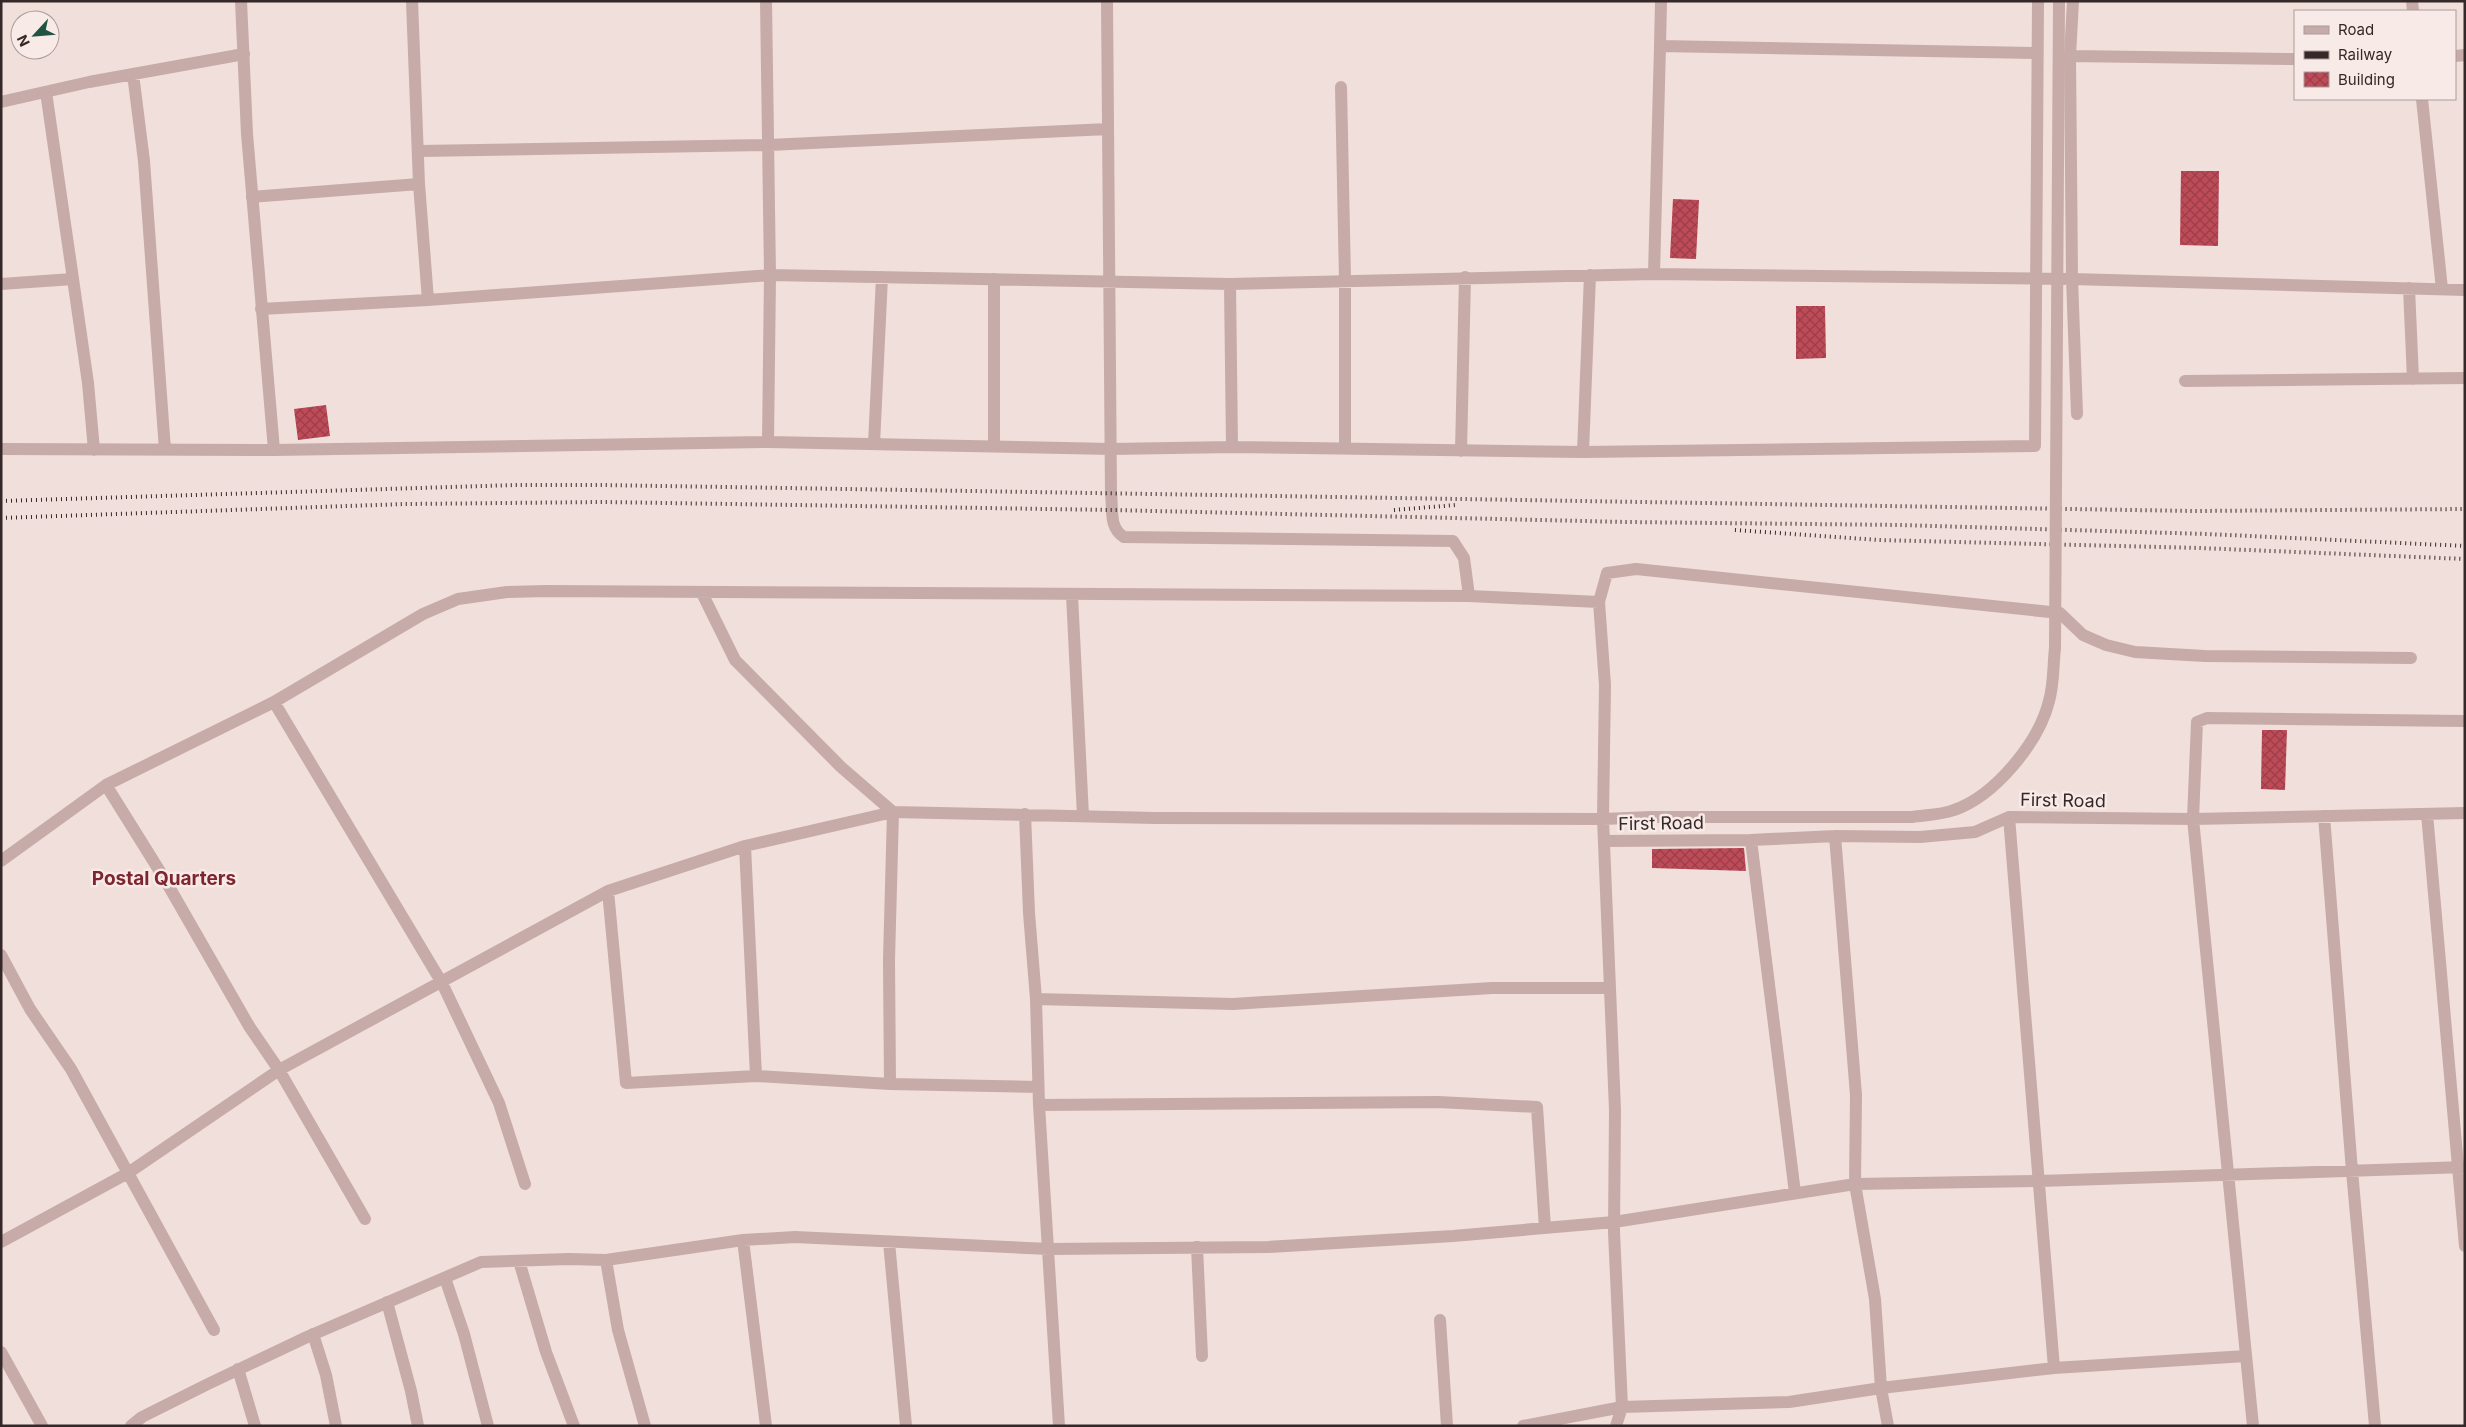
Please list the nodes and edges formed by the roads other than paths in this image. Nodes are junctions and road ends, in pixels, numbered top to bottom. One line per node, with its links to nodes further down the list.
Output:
1 (241, 1): 11 (street)
2 (412, 1): 21 (street)
3 (766, 1): 20 (street)
4 (1107, 1): 19 (street)
5 (1661, 1): 9 (street)
6 (2038, 1): 10 (street)
7 (2059, 1): 73 (street, bridge)
8 (2073, 1): 12 (street)
9 (1660, 46): 10 (street); 24 (street)
10 (2036, 53): 31 (street)
11 (244, 54): 14 (street); 23 (street)
12 (2070, 56): 13 (street); 32 (street)
13 (2294, 59)
14 (133, 74): 16 (street); 54 (street)
15 (1341, 87): 33 (street)
16 (46, 92): 17 (street); 29 (street)
17 (1, 100)
18 (2422, 100): 38 (street)
19 (1108, 129): 20 (street); 34 (street)
20 (769, 145): 21 (street); 25 (street)
21 (420, 151): 22 (street)
22 (419, 184): 23 (street); 40 (street)
23 (252, 197): 41 (street)
24 (1654, 274): 26 (street); 31 (street)
25 (770, 276): 27 (street); 40 (street); 46 (street)
26 (1590, 276): 28 (street); 57 (street)
27 (882, 277): 30 (street); 47 (street)
28 (1465, 277): 33 (street); 56 (street)
29 (73, 279): 35 (street); 53 (street)
30 (994, 279): 34 (street); 48 (street)
31 (2036, 279): 32 (street); 57 (street)
32 (2072, 279): 37 (street); 45 (street)
33 (1346, 280): 36 (street); 52 (street)
34 (1109, 282): 36 (street); 51 (street)
35 (1, 284)
36 (1230, 284): 49 (street)
37 (2409, 288): 38 (street); 42 (street)
38 (2442, 289): 39 (street)
39 (2465, 290)
40 (428, 300): 41 (street)
41 (261, 309): 55 (street)
42 (2413, 378): 43 (street); 44 (street)
43 (2465, 378)
44 (2186, 381)
45 (2076, 414)
46 (768, 442): 47 (street); 55 (street)
47 (874, 444): 48 (street)
48 (994, 445): 51 (street)
49 (1232, 447): 51 (street); 52 (street)
50 (1, 449): 53 (street)
51 (1111, 449): 60 (street)
52 (1345, 449): 56 (street)
53 (94, 450): 54 (street)
54 (166, 450): 55 (street)
55 (274, 450)
56 (1461, 451): 57 (street)
57 (1583, 452)
58 (702, 593): 59 (street); 63 (street); 66 (street)
59 (1072, 595): 60 (street); 70 (street)
60 (1469, 596): 61 (street)
61 (1599, 602): 62 (street); 73 (street)
62 (2411, 658)
63 (274, 702): 65 (street); 82 (street)
64 (2465, 721): 74 (street)
65 (106, 785): 79 (street); 85 (street)
66 (893, 812): 68 (street); 78 (street); 87 (street)
67 (2465, 813): 69 (street, First Road)
68 (1025, 814): 70 (street); 84 (street)
69 (2427, 814): 71 (street, First Road); 90 (street)
70 (1083, 816): 73 (street)
71 (2324, 816): 74 (street, First Road); 91 (street)
72 (2009, 817): 74 (street, First Road); 75 (street, First Road); 94 (street)
73 (1603, 819): 77 (street)
74 (2193, 819): 93 (street)
75 (1835, 836): 76 (street, First Road); 96 (street)
76 (1752, 840): 77 (street, First Road); 97 (street)
77 (1604, 841): 83 (street)
78 (745, 846): 80 (street); 86 (street)
79 (1, 861)
80 (608, 891): 82 (street); 86 (street)
81 (1, 955): 92 (street)
82 (442, 983): 85 (street); 95 (street)
83 (1610, 988): 84 (street); 99 (street)
84 (1036, 999): 88 (street)
85 (279, 1070): 92 (street); 98 (street)
86 (756, 1076): 87 (street)
87 (890, 1084): 88 (street)
88 (1038, 1086): 89 (street)
89 (1039, 1106): 100 (street); 106 (street)
90 (2461, 1167): 91 (street); 104 (street)
91 (2352, 1171): 93 (street); 138 (street)
92 (128, 1173): 102 (street); 112 (street)
93 (2228, 1174): 94 (street); 116 (street)
94 (2040, 1181): 96 (street); 117 (street)
95 (525, 1184)
96 (1855, 1184): 97 (street); 119 (street)
97 (1795, 1194): 99 (street)
98 (365, 1219)
99 (1614, 1222): 100 (street); 120 (street)
100 (1545, 1228): 105 (street)
101 (742, 1240): 103 (street); 107 (street); 130 (street)
102 (1, 1242)
103 (889, 1242): 106 (street); 131 (street)
104 (2465, 1246)
105 (1197, 1247): 106 (street); 115 (street)
106 (1049, 1249): 132 (street)
107 (606, 1260): 108 (street); 129 (street)
108 (519, 1261): 109 (street); 128 (street)
109 (445, 1278): 110 (street); 127 (street)
110 (387, 1302): 113 (street); 126 (street)
111 (1440, 1320): 133 (street)
112 (214, 1330)
113 (313, 1334): 118 (street); 125 (street)
114 (1, 1352): 122 (street)
115 (1202, 1356)
116 (2246, 1356): 117 (street); 137 (street)
117 (2054, 1368): 119 (street)
118 (238, 1369): 121 (street); 124 (street)
119 (1881, 1388): 120 (street); 136 (street)
120 (1622, 1407): 134 (street); 135 (street)
121 (144, 1422): 123 (street)
122 (42, 1426)
123 (131, 1426)
124 (255, 1426)
125 (336, 1426)
126 (418, 1426)
127 (488, 1426)
128 (574, 1426)
129 (645, 1426)
130 (766, 1426)
131 (906, 1426)
132 (1059, 1426)
133 (1447, 1426)
134 (1523, 1426)
135 (1616, 1426)
136 (1888, 1426)
137 (2253, 1426)
138 (2375, 1426)

